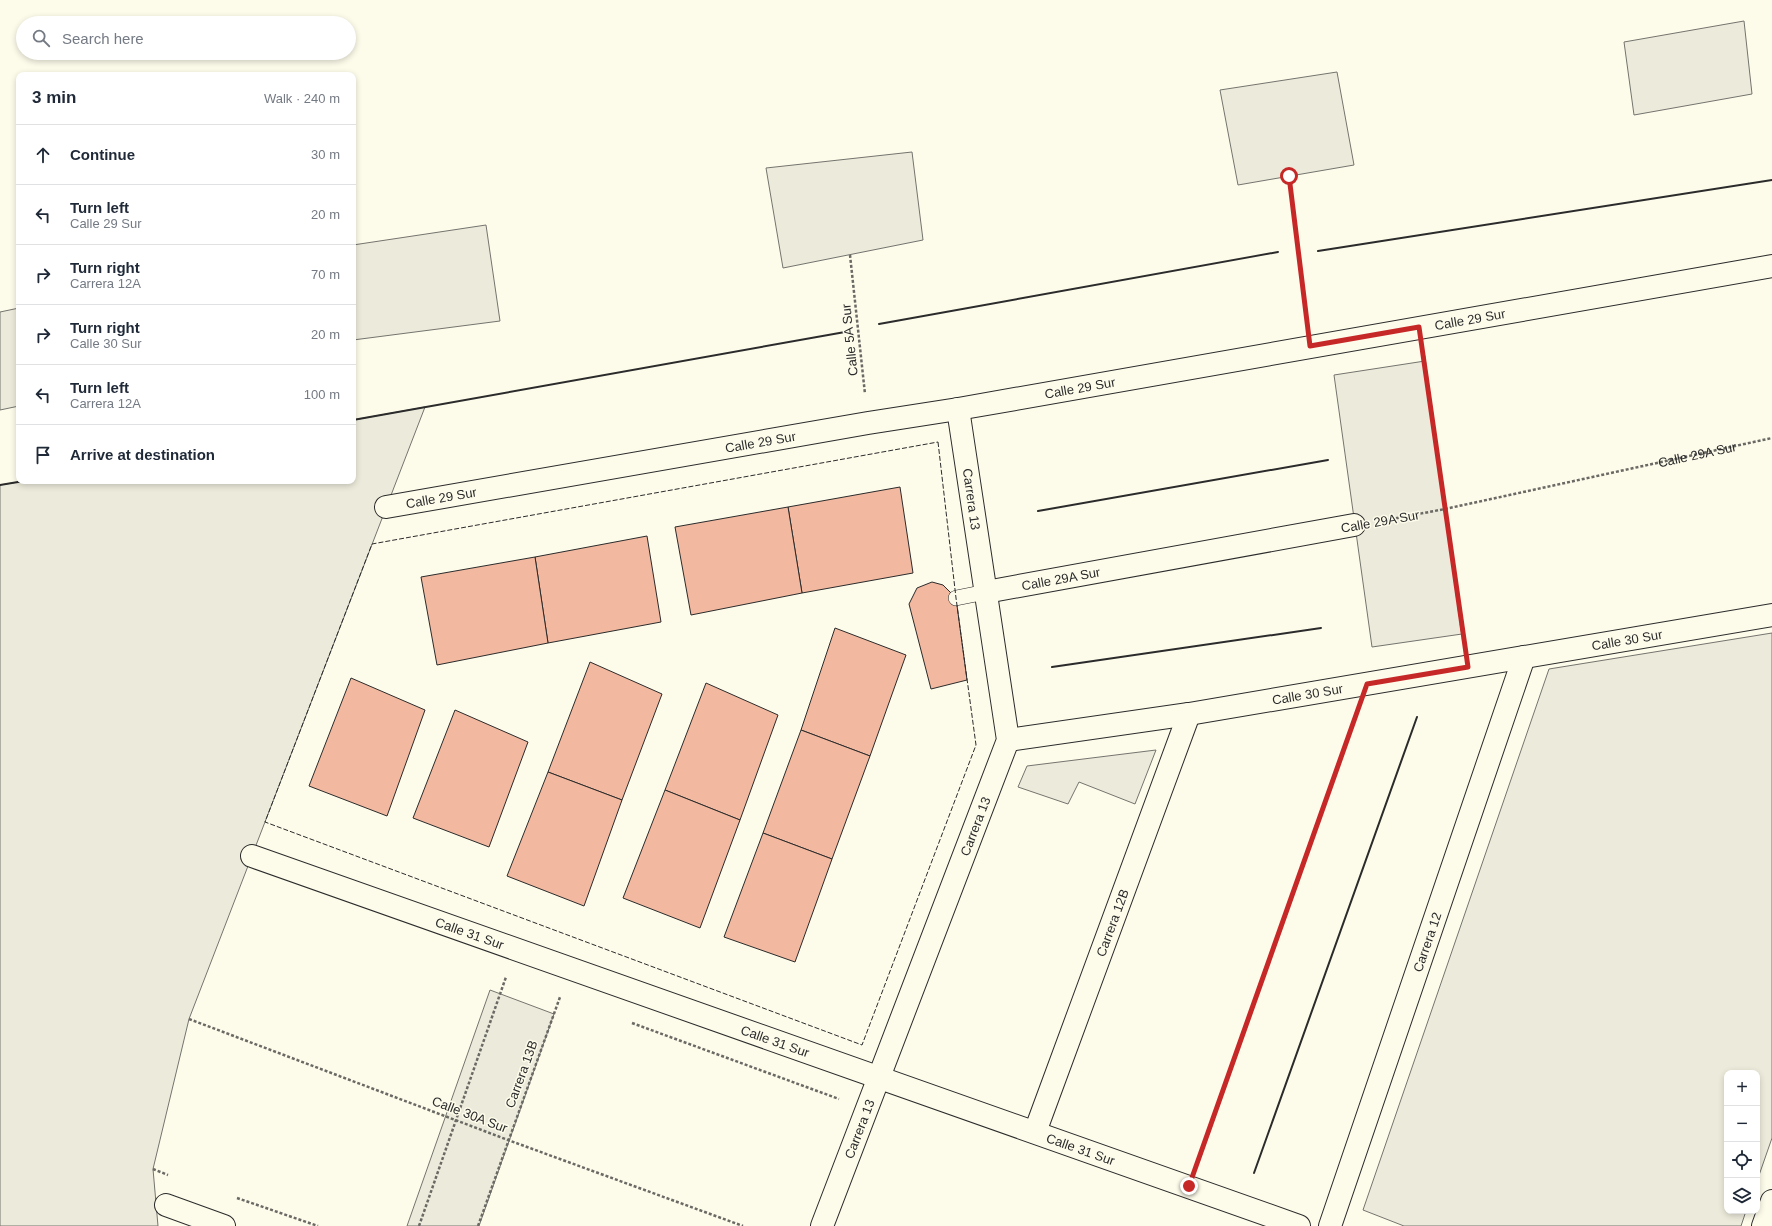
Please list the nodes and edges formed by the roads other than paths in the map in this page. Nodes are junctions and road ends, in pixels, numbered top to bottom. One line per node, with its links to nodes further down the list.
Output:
1 (1772, 266): 2 (street, Calle 29 Sur)
2 (958, 409): 3 (street, Calle 29 Sur); 5 (street, Carrera 13)
3 (386, 507)
4 (1354, 525): 5 (street, Calle 29A Sur)
5 (986, 592): 6 (lane); 10 (street, Carrera 13)
6 (956, 598)
7 (1772, 615): 8 (street, Calle 30 Sur)
8 (1524, 657): 9 (street, Calle 30 Sur); 19 (street, Carrera 12)
9 (1189, 714): 10 (street, Calle 30 Sur); 13 (street, Carrera 12B)
10 (1008, 740): 12 (street, Carrera 13)
11 (252, 856): 12 (street, Calle 31 Sur)
12 (878, 1077): 13 (street, Calle 31 Sur); 17 (street, Carrera 13)
13 (1035, 1132): 18 (street, Calle 31 Sur)
14 (1772, 1201): 20 (street)
15 (166, 1205): 16 (street)
16 (224, 1226)
17 (822, 1226)
18 (1299, 1226)
19 (1330, 1226)
20 (1763, 1226)

